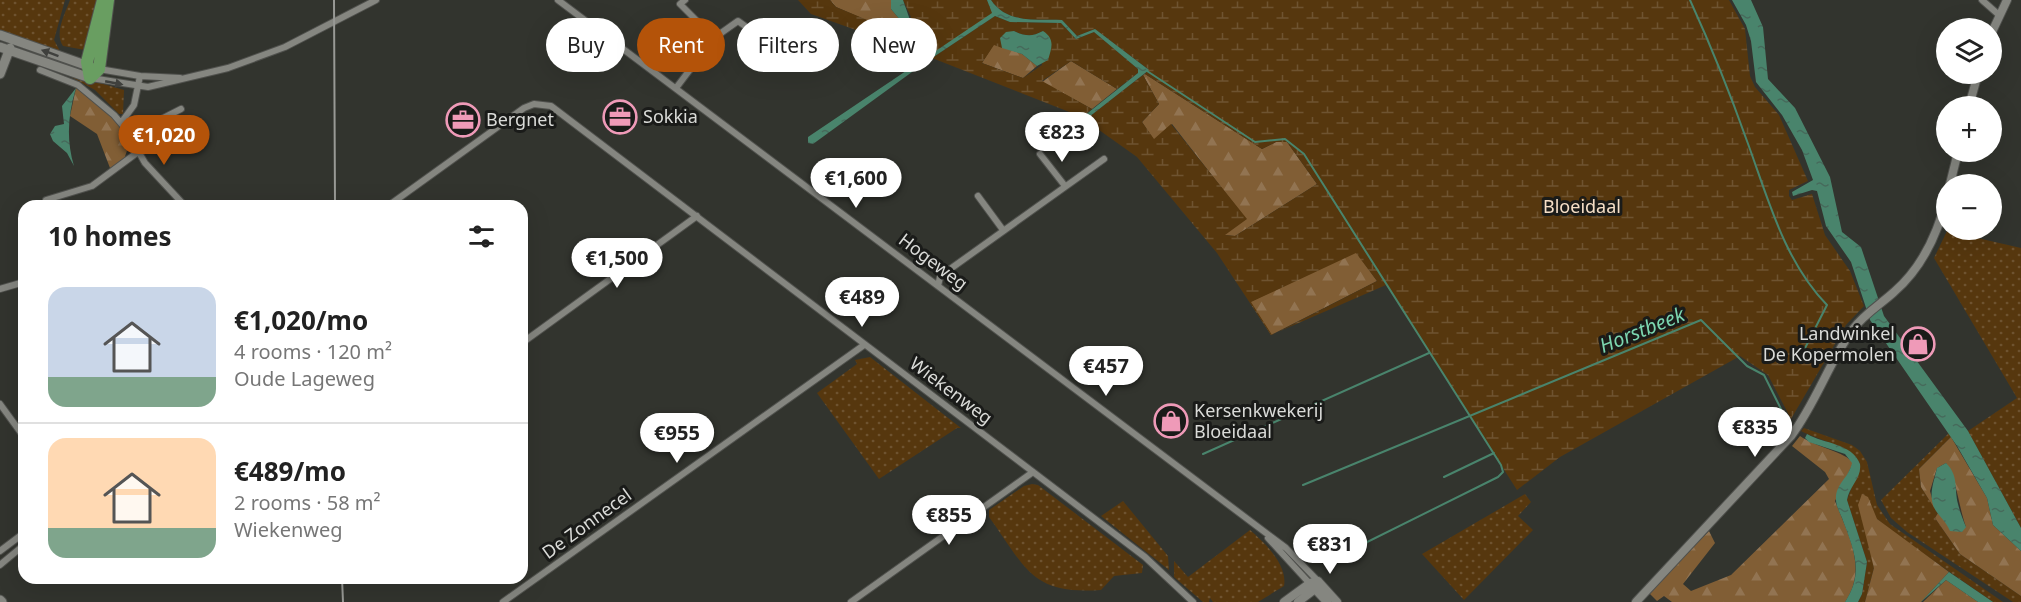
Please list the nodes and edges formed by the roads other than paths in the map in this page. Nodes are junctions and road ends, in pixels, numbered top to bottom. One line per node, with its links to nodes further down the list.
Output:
1 (103, 0): 15 (highway)
2 (108, 0): 15 (highway)
3 (376, 0): 19 (street)
4 (558, 0): 21 (street, Hogeweg)
5 (685, 0): 9 (street)
6 (1982, 0): 8 (street)
7 (2007, 0): 8 (street)
8 (1999, 15): 10 (street)
9 (694, 18)
10 (1998, 18)
11 (0, 36): 12 (main road)
12 (13, 40): 13 (main road); 15 (main road, one-way to 12)
13 (4, 49): 15 (main road); 17 (main road)
14 (39, 70): 23 (street)
15 (92, 71): 18 (street); 20 (street, one-way to 20)
16 (688, 72): 21 (street)
17 (0, 74)
18 (140, 76): 19 (street); 20 (street)
19 (184, 78): 20 (street)
20 (139, 87): 23 (street)
21 (676, 88): 37 (street, Hogeweg)
22 (181, 109): 24 (street)
23 (121, 123): 24 (street)
24 (130, 135): 25 (street)
25 (138, 152): 30 (street); 31 (street)
26 (1040, 154): 28 (street)
27 (1104, 159): 28 (street)
28 (1065, 186): 34 (street)
29 (978, 196): 34 (street)
30 (46, 200)
31 (180, 200)
32 (396, 200): 33 (street, Wiekenweg)
33 (697, 216): 39 (street); 40 (street, Wiekenweg)
34 (1003, 230): 37 (street)
35 (1936, 231): 56 (street)
36 (18, 284): 38 (street)
37 (938, 286): 48 (street, Hogeweg)
38 (0, 289)
39 (528, 338)
40 (864, 345): 43 (street, Wiekenweg); 49 (street, De Zonnecel)
41 (0, 404): 42 (street)
42 (18, 429)
43 (1033, 472): 50 (street); 51 (street, Wiekenweg)
44 (18, 538): 46 (street)
45 (18, 550): 47 (street)
46 (0, 551)
47 (0, 565)
48 (1314, 585): 52 (street); 53 (street); 54 (street, Hogeweg); 55 (street, Hogeweg)
49 (503, 602)
50 (851, 602)
51 (1193, 602)
52 (1284, 602)
53 (1298, 602)
54 (1327, 602)
55 (1337, 602)
56 (1635, 602)

